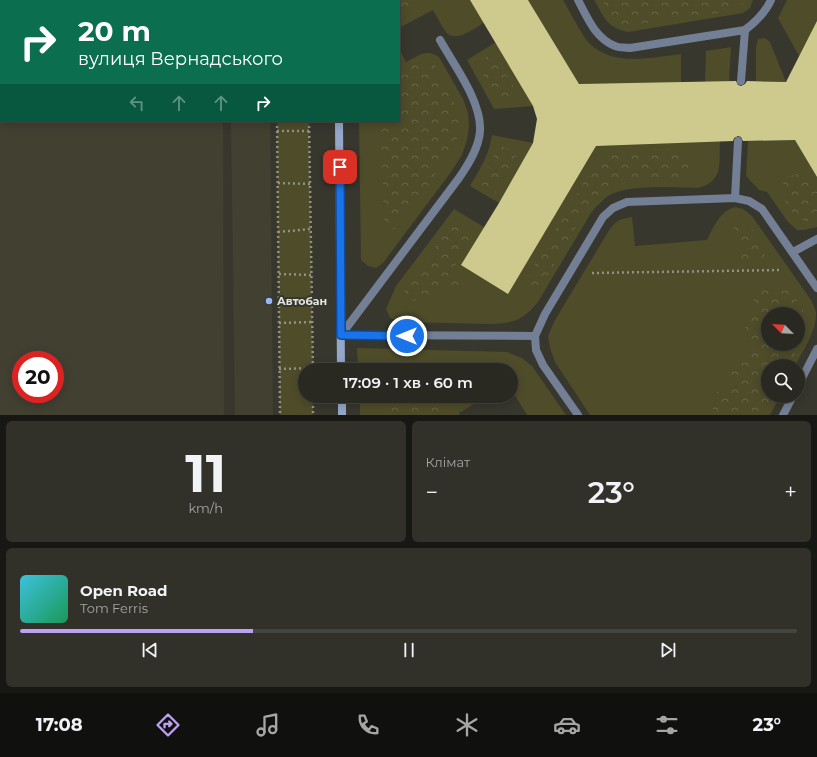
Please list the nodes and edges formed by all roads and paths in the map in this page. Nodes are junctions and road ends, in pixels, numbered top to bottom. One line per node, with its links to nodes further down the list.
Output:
1 (578, 0): 3 (lane)
2 (771, 0): 3 (lane)
3 (745, 30): 5 (lane)
4 (440, 40): 26 (lane)
5 (742, 81)
6 (277, 122): 9 (path)
7 (310, 122): 10 (path)
8 (339, 122): 26 (street)
9 (277, 131): 10 (path); 12 (path)
10 (310, 131): 13 (path)
11 (738, 141): 14 (lane)
12 (278, 183): 13 (path); 16 (path)
13 (310, 184): 15 (path)
14 (735, 198): 18 (lane); 21 (lane)
15 (311, 229): 16 (path); 22 (path)
16 (278, 232): 20 (path)
17 (817, 239): 18 (lane)
18 (793, 252): 19 (lane)
19 (805, 269): 21 (path); 23 (lane)
20 (278, 274): 22 (path); 25 (path)
21 (569, 274): 27 (lane)
22 (311, 275): 24 (path)
23 (817, 288)
24 (312, 322): 25 (path); 29 (path)
25 (279, 323): 31 (path)
26 (341, 335): 27 (lane); 30 (street)
27 (535, 336): 40 (lane)
28 (817, 349): 33 (lane)
29 (313, 363)
30 (341, 363)
31 (279, 369): 32 (path); 37 (path)
32 (298, 369)
33 (805, 372)
34 (313, 403): 38 (path)
35 (342, 403): 39 (street)
36 (789, 403): 41 (lane)
37 (280, 415)
38 (313, 415)
39 (342, 415)
40 (578, 415)
41 (783, 415)

